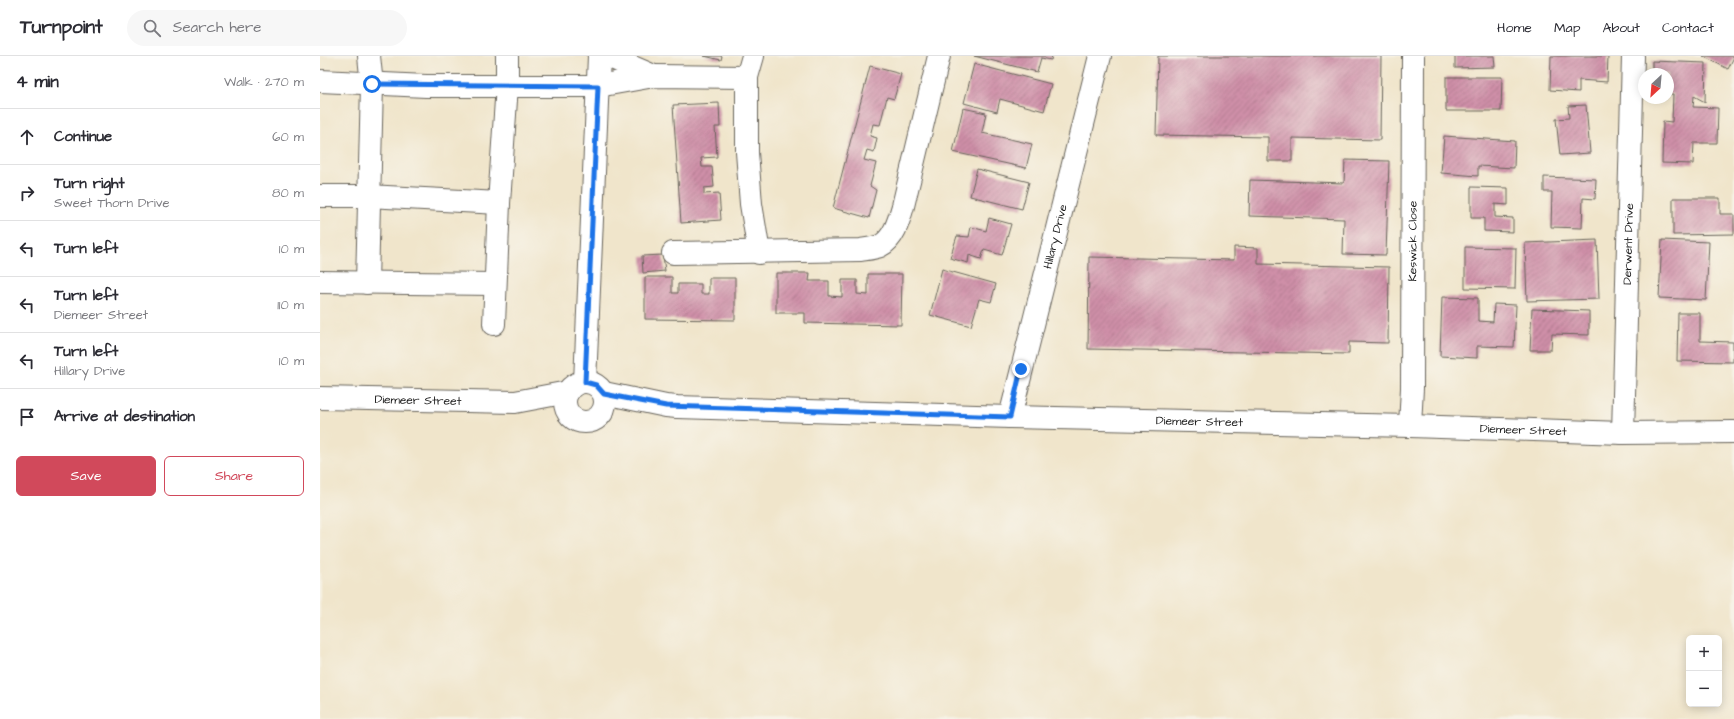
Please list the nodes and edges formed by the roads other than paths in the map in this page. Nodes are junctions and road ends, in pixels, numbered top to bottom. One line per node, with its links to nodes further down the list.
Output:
1 (369, 56): 13 (street)
2 (507, 56): 14 (street)
3 (599, 56): 15 (street)
4 (607, 56): 10 (street)
5 (753, 56): 11 (street)
6 (940, 56): 20 (street)
7 (1100, 56): 32 (street, Hillary Drive)
8 (1412, 56): 33 (street, Keswick Close)
9 (1632, 56): 35 (street, Derwent Drive)
10 (654, 76): 11 (street); 15 (street)
11 (747, 77): 20 (street)
12 (320, 81): 13 (street)
13 (372, 84): 14 (street); 17 (street)
14 (507, 85): 15 (street); 18 (street)
15 (598, 86): 25 (street)
16 (320, 196): 17 (street)
17 (368, 196): 18 (street); 22 (street)
18 (499, 203): 23 (street)
19 (672, 253): 20 (street)
20 (759, 253)
21 (320, 282): 22 (street)
22 (367, 283): 23 (street)
23 (495, 284): 24 (street)
24 (494, 324)
25 (576, 387): 26 (street); 28 (street, Diemeer Street); 30 (street)
26 (604, 394): 29 (street, Diemeer Street); 31 (street)
27 (320, 398): 28 (street, Diemeer Street)
28 (515, 402): 30 (street, Diemeer Street)
29 (666, 406): 31 (street, Diemeer Street); 32 (street, Diemeer Street)
30 (570, 416): 31 (street)
31 (600, 417)
32 (1010, 417): 33 (street, Diemeer Street)
33 (1410, 426): 35 (street, Diemeer Street)
34 (1734, 432): 35 (street, Diemeer Street)
35 (1623, 433)

